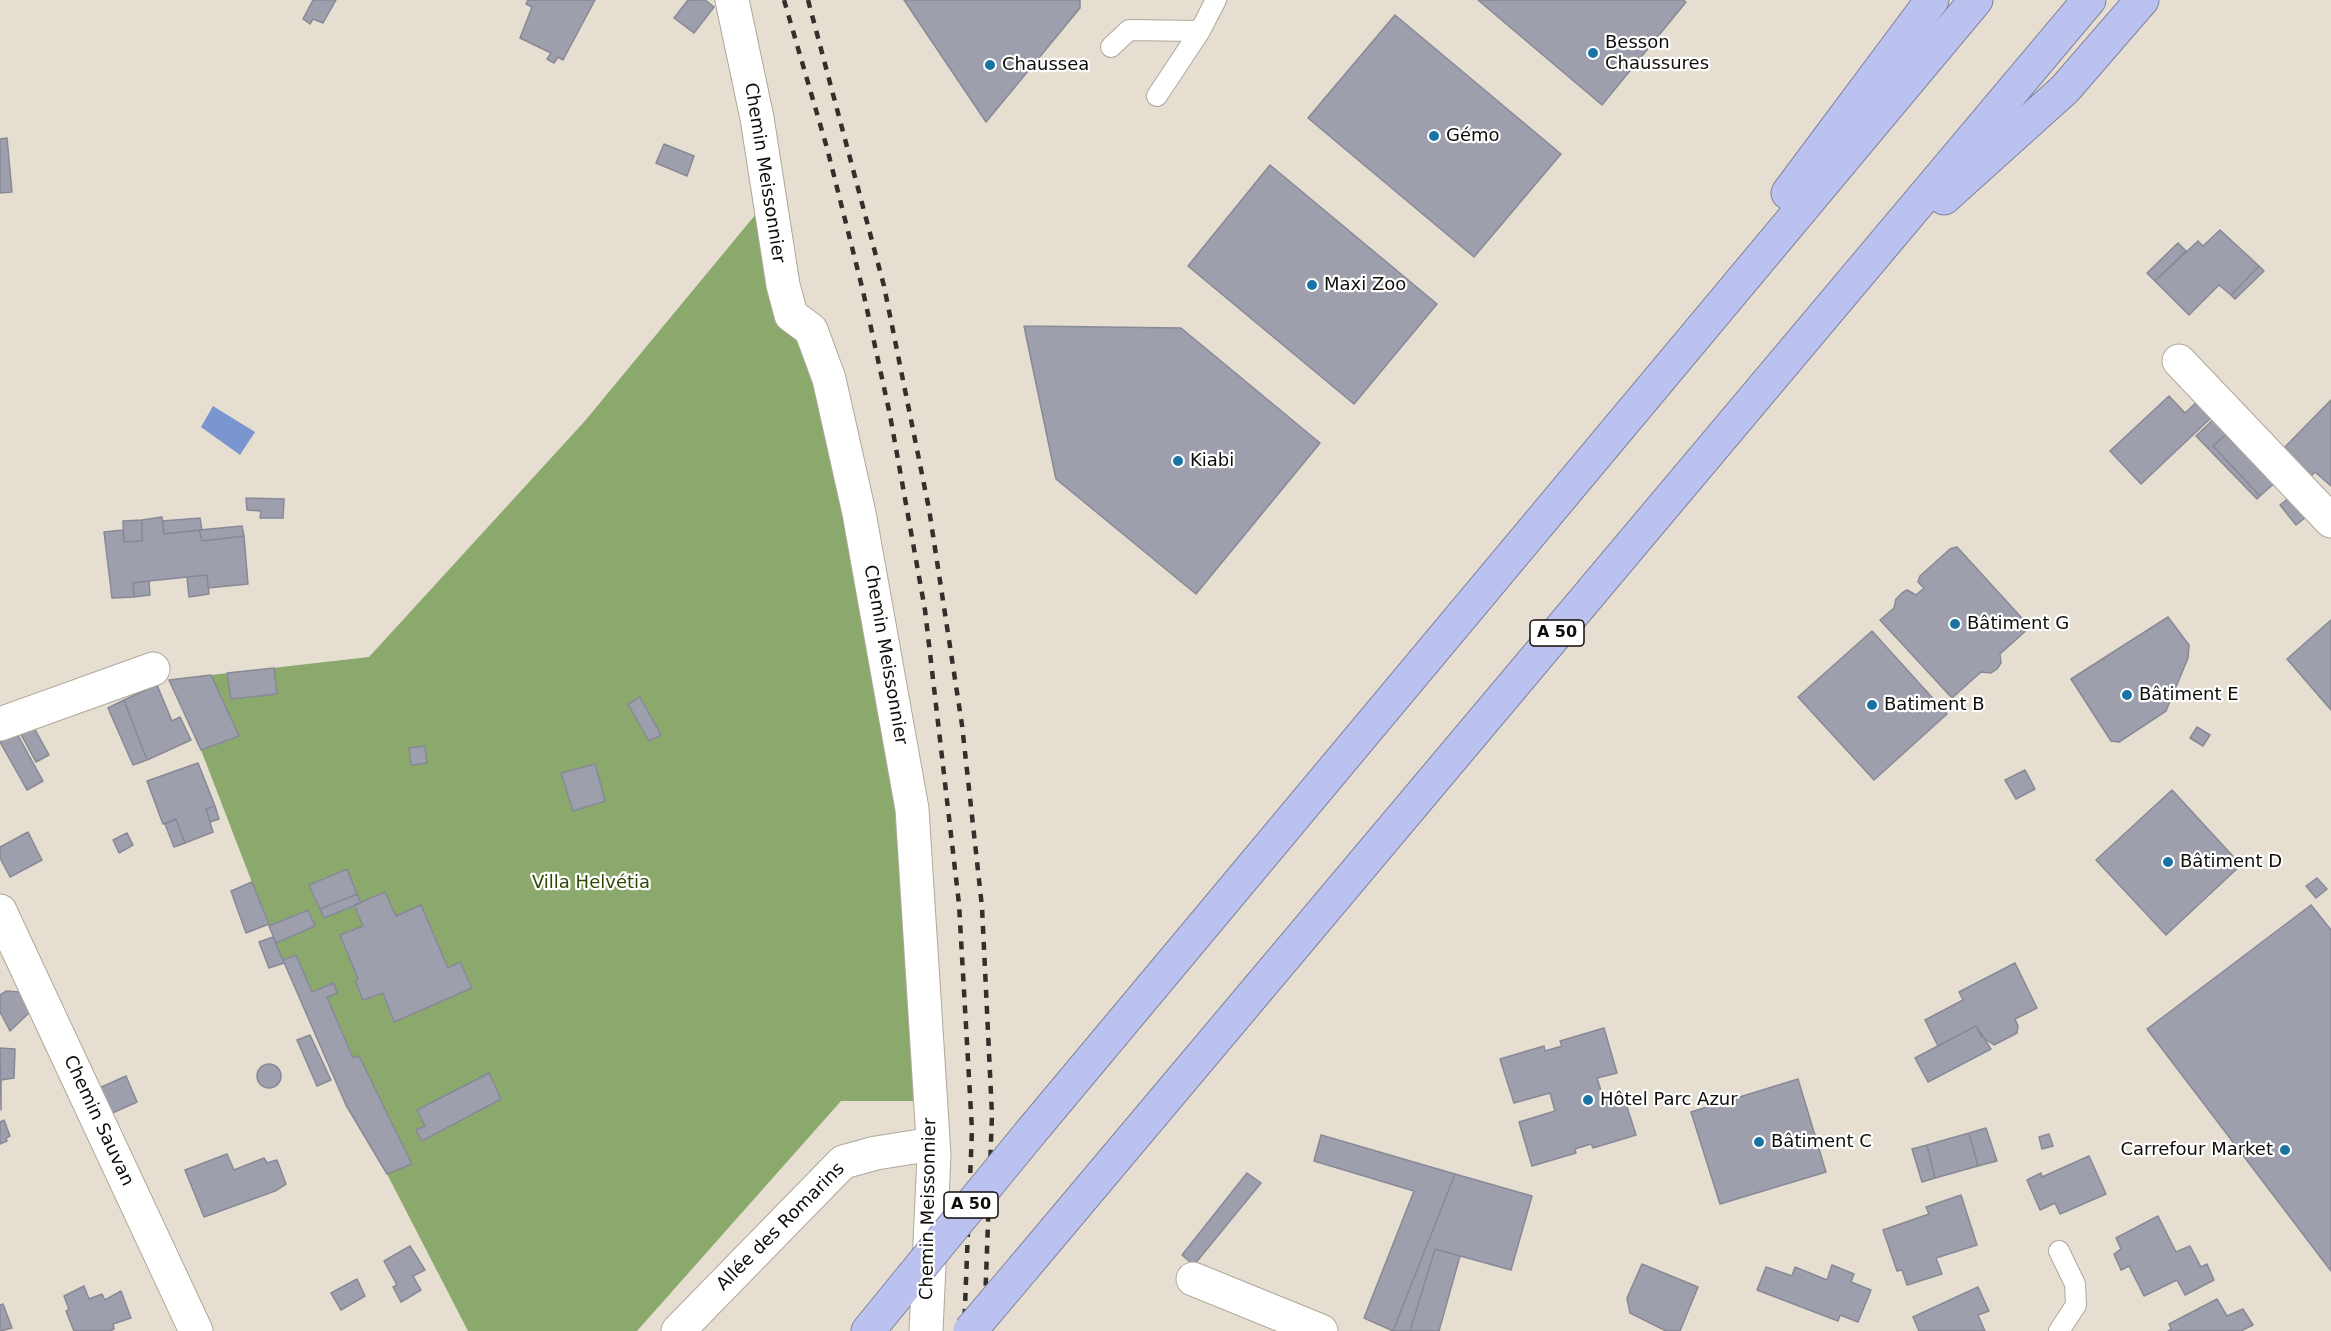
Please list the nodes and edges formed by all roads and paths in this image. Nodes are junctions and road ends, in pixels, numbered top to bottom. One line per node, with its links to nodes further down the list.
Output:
1 (732, 0): 17 (street, Chemin Meissonnier)
2 (1216, 0): 7 (lane)
3 (1932, 0): 12 (highway)
4 (1976, 0): 12 (highway, A 50)
5 (2089, 0): 10 (highway, A 50)
6 (2142, 0): 10 (highway)
7 (1200, 31): 8 (lane); 9 (lane)
8 (1111, 47)
9 (1157, 96)
10 (1853, 279): 24 (highway, A 50, bridge)
11 (2179, 361): 13 (street)
12 (1556, 504): 22 (highway, A 50, bridge)
13 (2331, 521)
14 (153, 669): 15 (street)
15 (0, 724)
16 (0, 911): 20 (street, Chemin Sauvan)
17 (933, 1144): 21 (street, Allée des Romarins); 23 (street, Chemin Meissonnier)
18 (2059, 1251): 26 (lane)
19 (1193, 1279): 25 (street)
20 (196, 1331)
21 (678, 1331)
22 (868, 1331)
23 (926, 1331)
24 (970, 1331)
25 (1321, 1331)
26 (2059, 1331)

